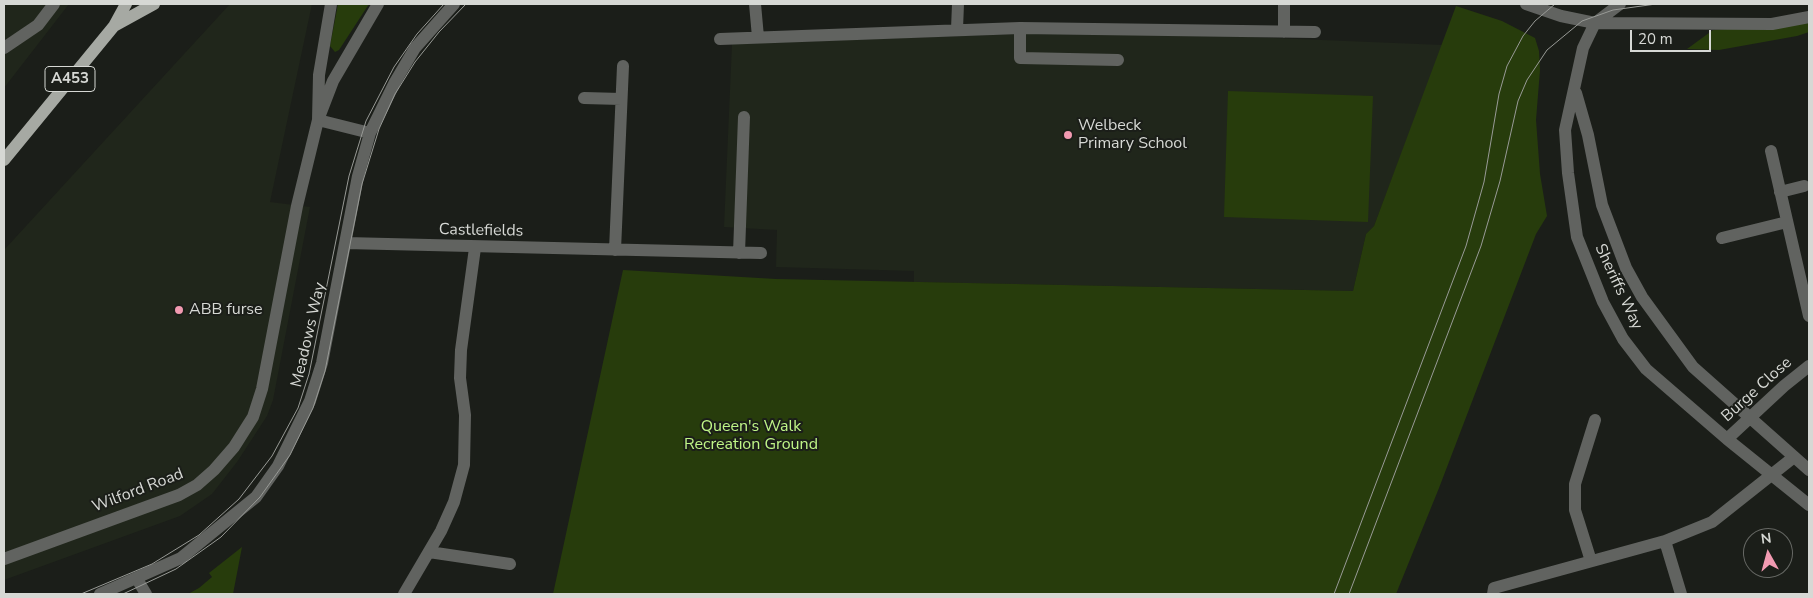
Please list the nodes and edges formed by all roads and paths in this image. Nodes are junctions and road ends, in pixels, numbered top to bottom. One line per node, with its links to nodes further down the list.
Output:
1 (54, 4): 21 (street)
2 (126, 4): 14 (main road, A453)
3 (154, 4): 14 (main road, A453)
4 (331, 4): 28 (street, Wilford Road)
5 (378, 4): 28 (street, Wilford Road)
6 (454, 4): 29 (street, Meadows Way)
7 (755, 4): 19 (street)
8 (958, 4): 16 (street)
9 (1284, 4): 17 (street)
10 (1526, 4): 13 (street)
11 (1620, 4): 13 (street)
12 (1809, 17): 13 (street)
13 (1595, 23): 24 (street, Sheriffs Way)
14 (114, 26): 31 (main road, A453)
15 (1020, 28): 16 (street); 17 (street); 22 (street)
16 (957, 29): 19 (street)
17 (1284, 32): 18 (street)
18 (1315, 32)
19 (758, 38): 20 (street)
20 (720, 39)
21 (4, 48)
22 (1118, 60)
23 (623, 66): 26 (street)
24 (1575, 92): 43 (street, Sheriffs Way); 45 (street, Sheriffs Way)
25 (584, 98): 26 (street)
26 (621, 99): 38 (street)
27 (744, 117): 39 (street)
28 (318, 120): 29 (street); 52 (street, Wilford Road)
29 (370, 133): 36 (street, Meadows Way)
30 (1771, 152): 33 (street)
31 (4, 160)
32 (1804, 186): 33 (street)
33 (1780, 192): 34 (street)
34 (1787, 222): 35 (street); 41 (street)
35 (1722, 238)
36 (346, 243): 37 (street, Castlefields); 55 (street, Meadows Way)
37 (475, 248): 38 (street, Castlefields); 51 (street)
38 (615, 250): 39 (street, Castlefields)
39 (739, 253): 40 (street, Castlefields)
40 (760, 253)
41 (1809, 316)
42 (1809, 366): 43 (street, Burge Close)
43 (1750, 418): 45 (street, Burge Close); 46 (street, Sheriffs Way)
44 (1596, 420): 53 (street)
45 (1727, 439): 48 (street, Sheriffs Way)
46 (1794, 457): 47 (street, Sheriffs Way); 48 (street)
47 (1809, 470)
48 (1773, 475): 49 (street, Sheriffs Way); 50 (street)
49 (1809, 506)
50 (1665, 541): 53 (street); 60 (street)
51 (429, 552): 54 (street); 58 (street)
52 (4, 559)
53 (1591, 561): 59 (street)
54 (510, 564)
55 (137, 578): 56 (street, Meadows Way); 57 (street)
56 (100, 594)
57 (146, 594)
58 (404, 594)
59 (1493, 594)
60 (1681, 594)

